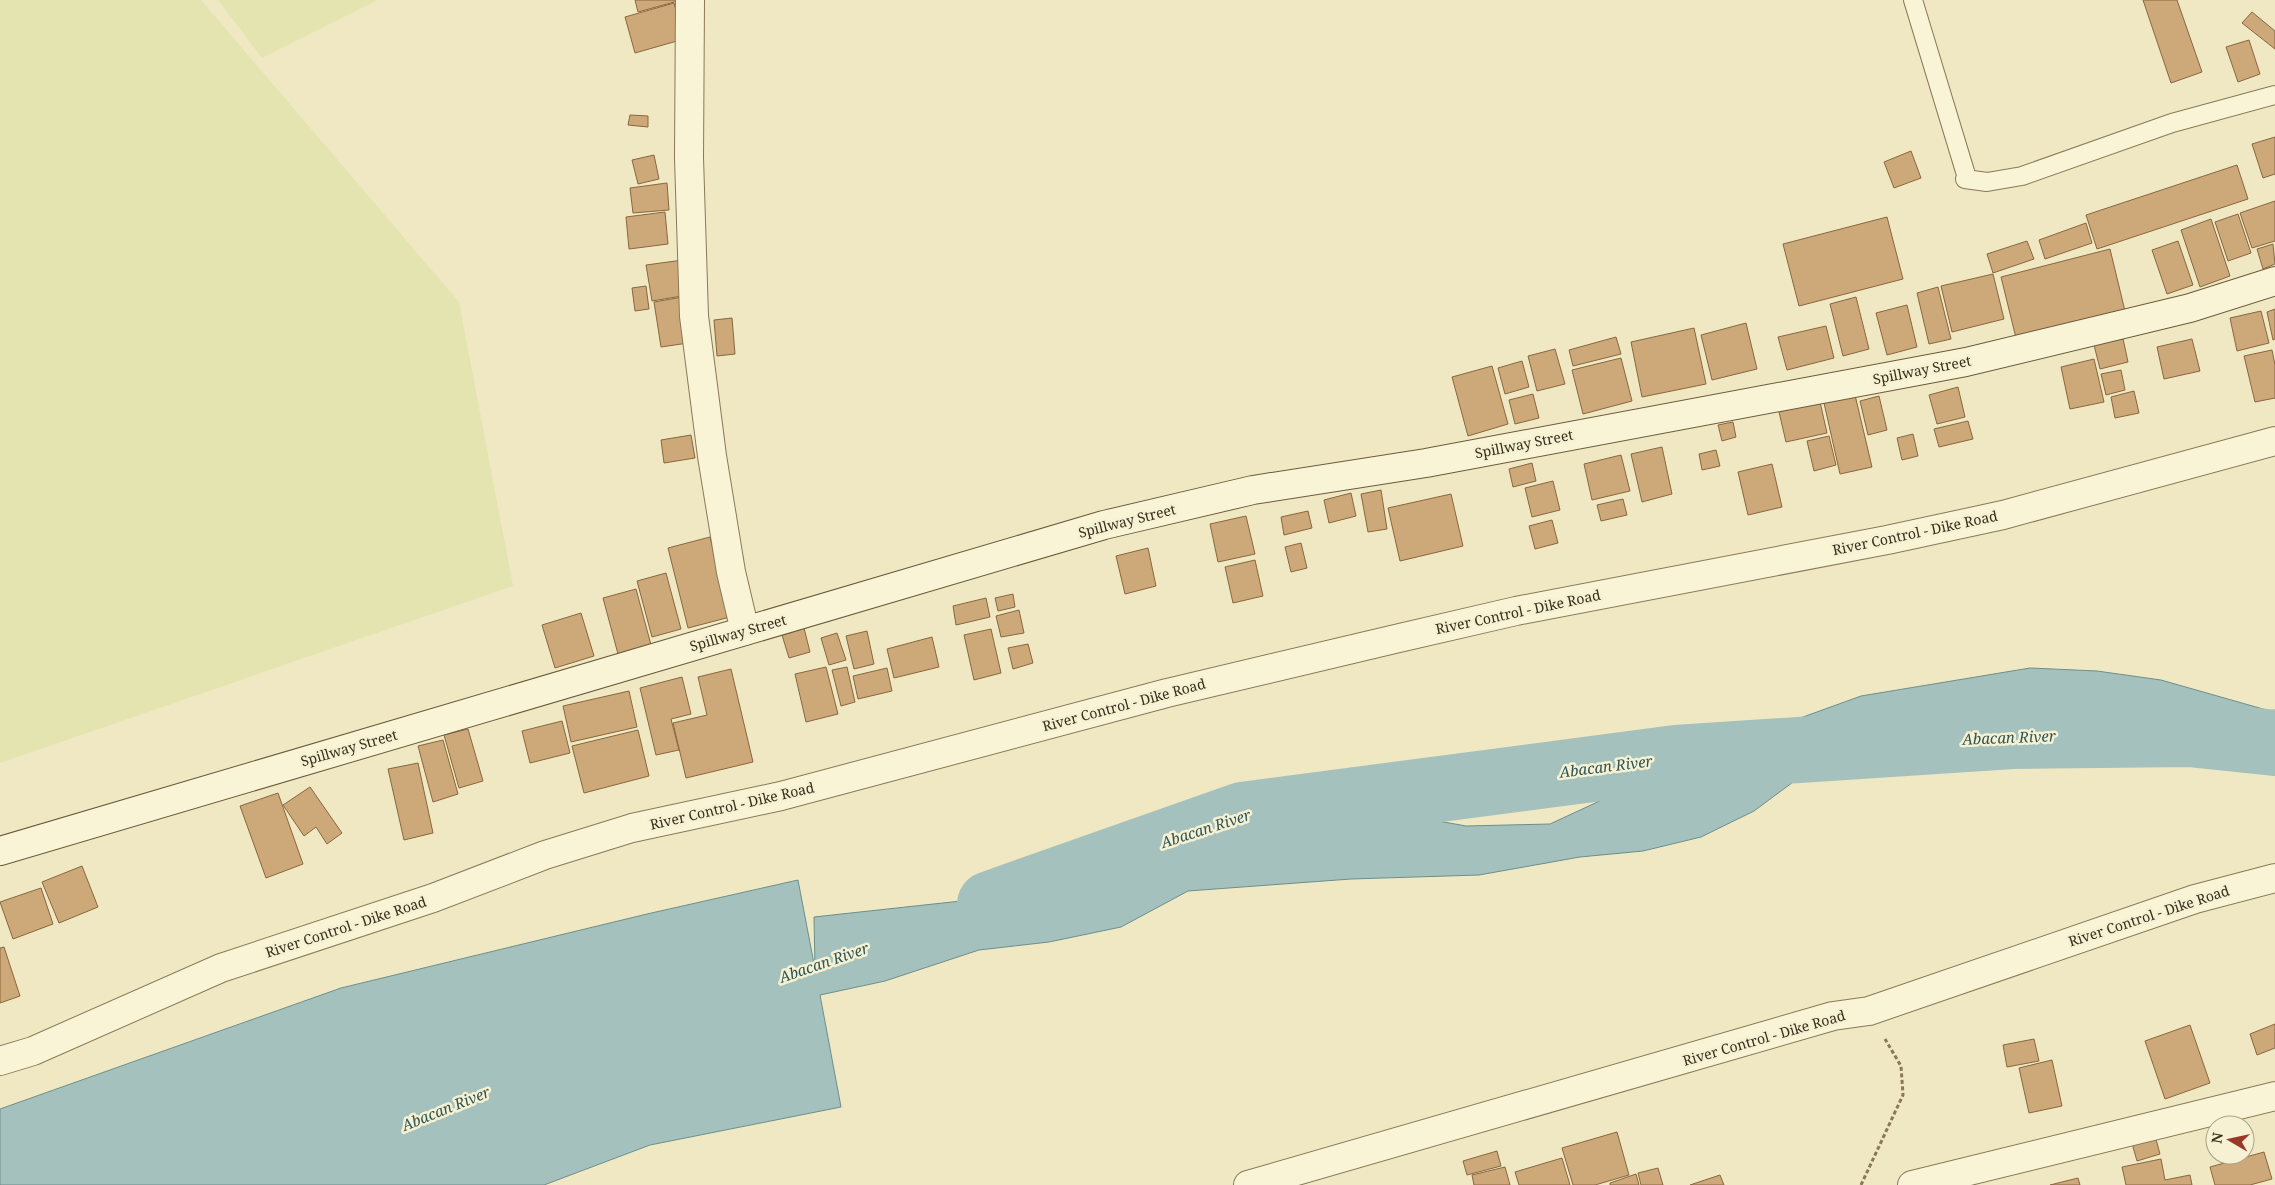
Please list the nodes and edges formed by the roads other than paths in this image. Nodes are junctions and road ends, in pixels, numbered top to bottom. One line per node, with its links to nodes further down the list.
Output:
1 (690, 0): 6 (street)
2 (1913, 0): 3 (lane)
3 (2275, 95)
4 (2275, 281): 6 (street, Spillway Street)
5 (2275, 441): 9 (street, River Control - Dike Road)
6 (744, 631): 7 (street, Spillway Street)
7 (0, 851)
8 (2275, 878): 11 (street, River Control - Dike Road)
9 (0, 1061)
10 (2275, 1096): 12 (street)
11 (1248, 1185)
12 (1912, 1185)

